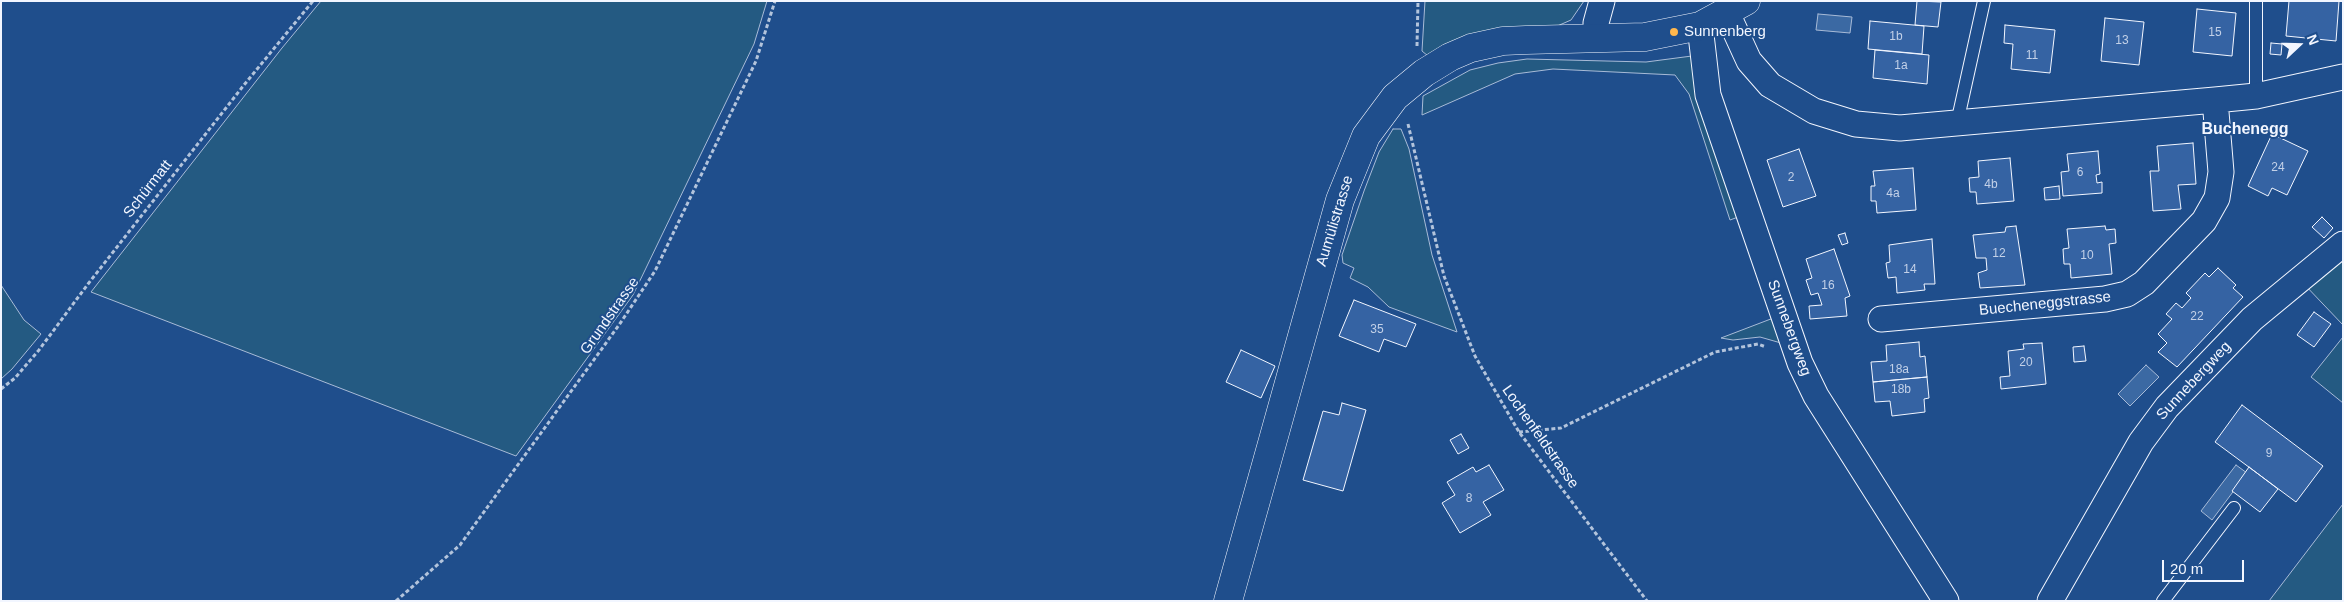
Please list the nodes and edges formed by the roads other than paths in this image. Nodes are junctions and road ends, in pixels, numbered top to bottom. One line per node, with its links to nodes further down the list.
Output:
1 (1602, 1): 6 (street)
2 (1984, 1): 10 (lane)
3 (2256, 1): 8 (lane)
4 (1737, 7): 5 (main road, Aumülistrasse); 10 (street)
5 (1700, 26): 6 (main road, Aumülistrasse); 15 (street, Sunnebergweg)
6 (1598, 38): 14 (main road, Aumülistrasse)
7 (2343, 77): 8 (street)
8 (2256, 96): 9 (street)
9 (2215, 100): 10 (street); 12 (street, Buecheneggstrasse)
10 (1956, 123)
11 (2343, 244): 16 (street, Sunnebergweg)
12 (1881, 319)
13 (2234, 508): 17 (lane)
14 (1228, 601)
15 (1946, 601)
16 (2050, 601)
17 (2163, 601)

